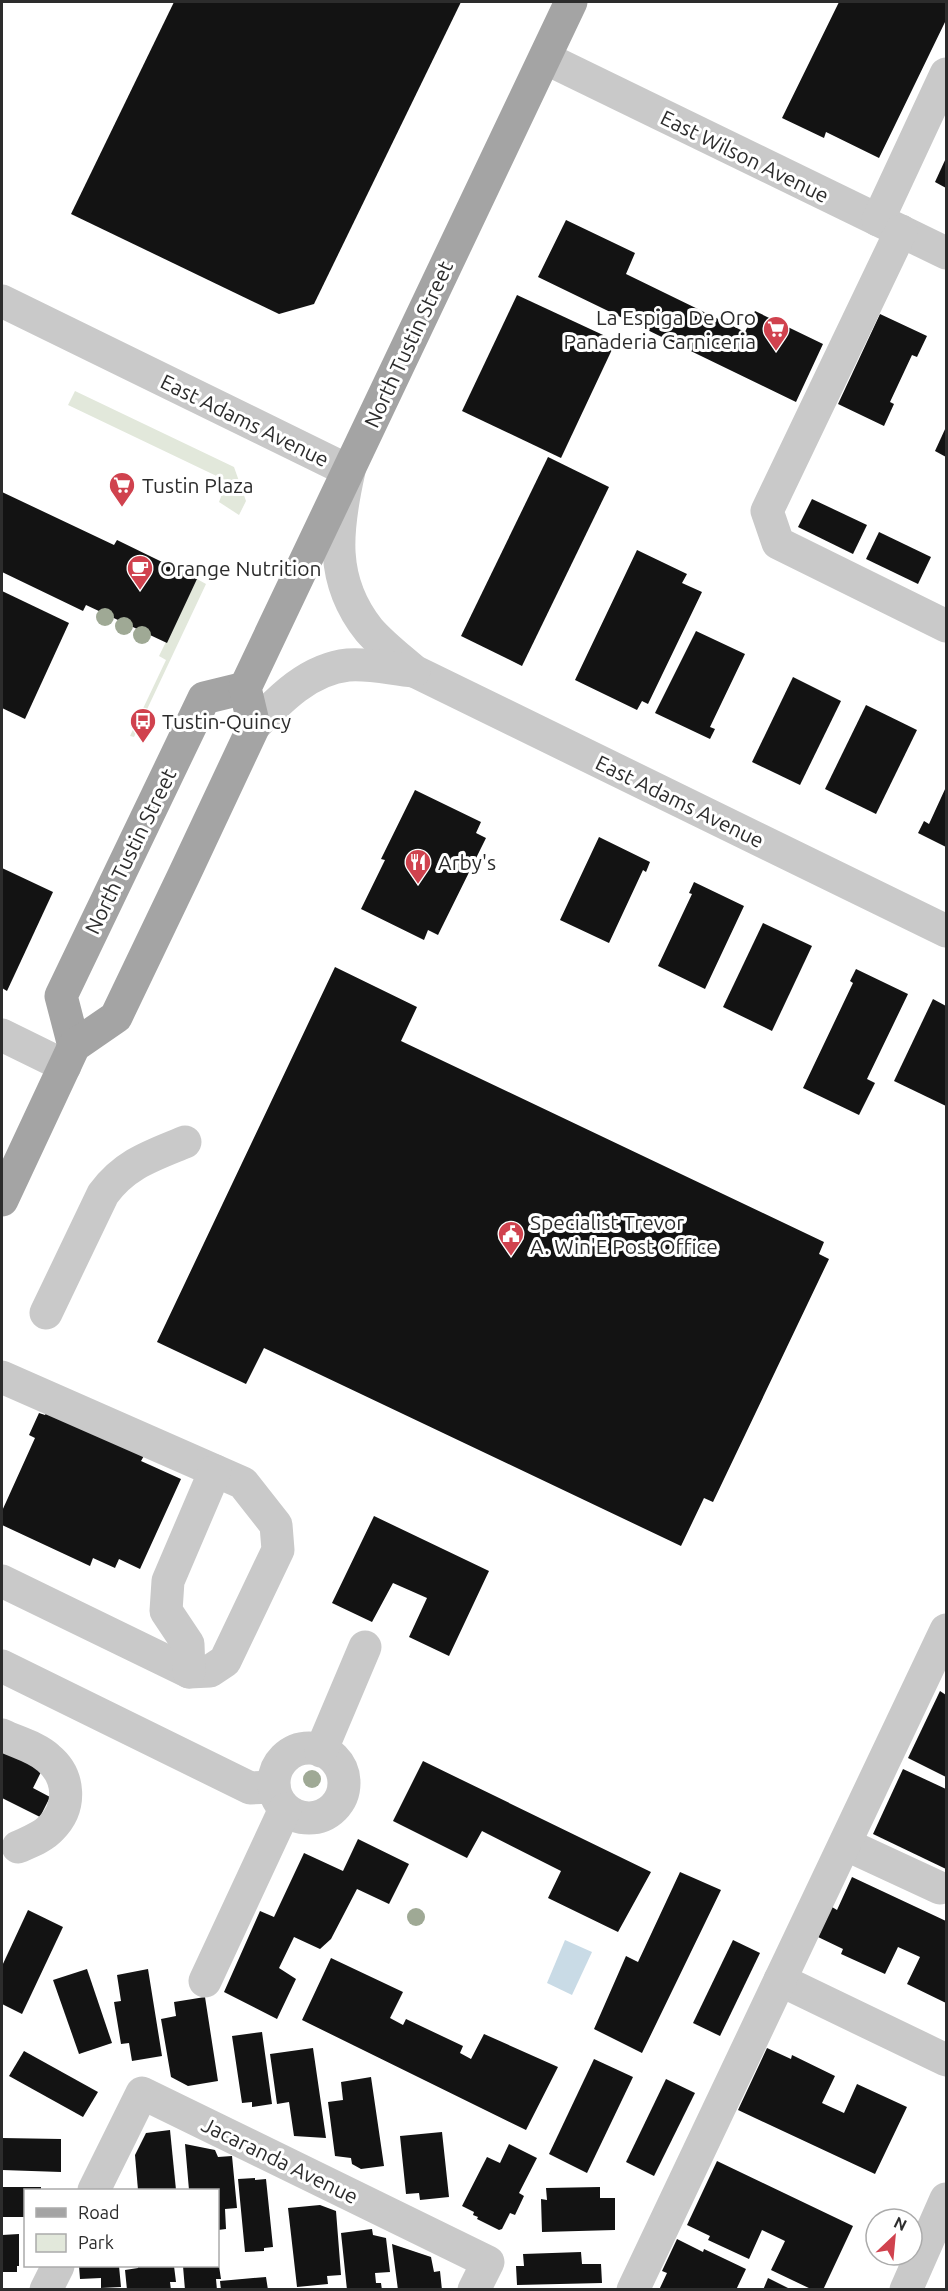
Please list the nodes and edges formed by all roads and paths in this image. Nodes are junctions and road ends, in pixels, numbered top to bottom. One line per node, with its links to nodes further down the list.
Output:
1 (572, 2): 2 (main road, North Tustin Street)
2 (545, 58): 4 (street, East Wilson Avenue); 7 (main road, North Tustin Street)
3 (946, 74): 4 (street)
4 (890, 225): 5 (street, East Wilson Avenue); 8 (street)
5 (946, 253)
6 (2, 301): 7 (street, East Adams Avenue)
7 (349, 471): 9 (street, East Adams Avenue); 10 (main road, North Tustin Street)
8 (946, 626)
9 (414, 671): 11 (street, East Adams Avenue); 12 (street, East Adams Avenue)
10 (245, 688): 11 (main road); 14 (main road, North Tustin Street)
11 (254, 726): 14 (main road)
12 (946, 931)
13 (2, 1035): 14 (street)
14 (69, 1056): 16 (main road)
15 (185, 1142): 17 (street)
16 (2, 1200)
17 (46, 1313)
18 (2, 1377): 19 (street)
19 (215, 1472): 24 (street); 24 (street)
20 (2, 1581): 24 (street)
21 (365, 1647): 26 (street)
22 (942, 1651): 28 (street)
23 (2, 1666): 27 (street)
24 (189, 1672)
25 (2, 1734): 29 (street)
26 (321, 1751): 27 (street); 27 (street)
27 (279, 1798): 32 (street)
28 (845, 1844): 30 (street); 31 (street)
29 (18, 1847)
30 (940, 1888)
31 (780, 1980): 33 (street); 37 (street)
32 (205, 1981)
33 (946, 2060)
34 (94, 2189): 36 (street, Jacaranda Avenue)
35 (946, 2199): 38 (street)
36 (474, 2289)
37 (633, 2289)
38 (906, 2289)

